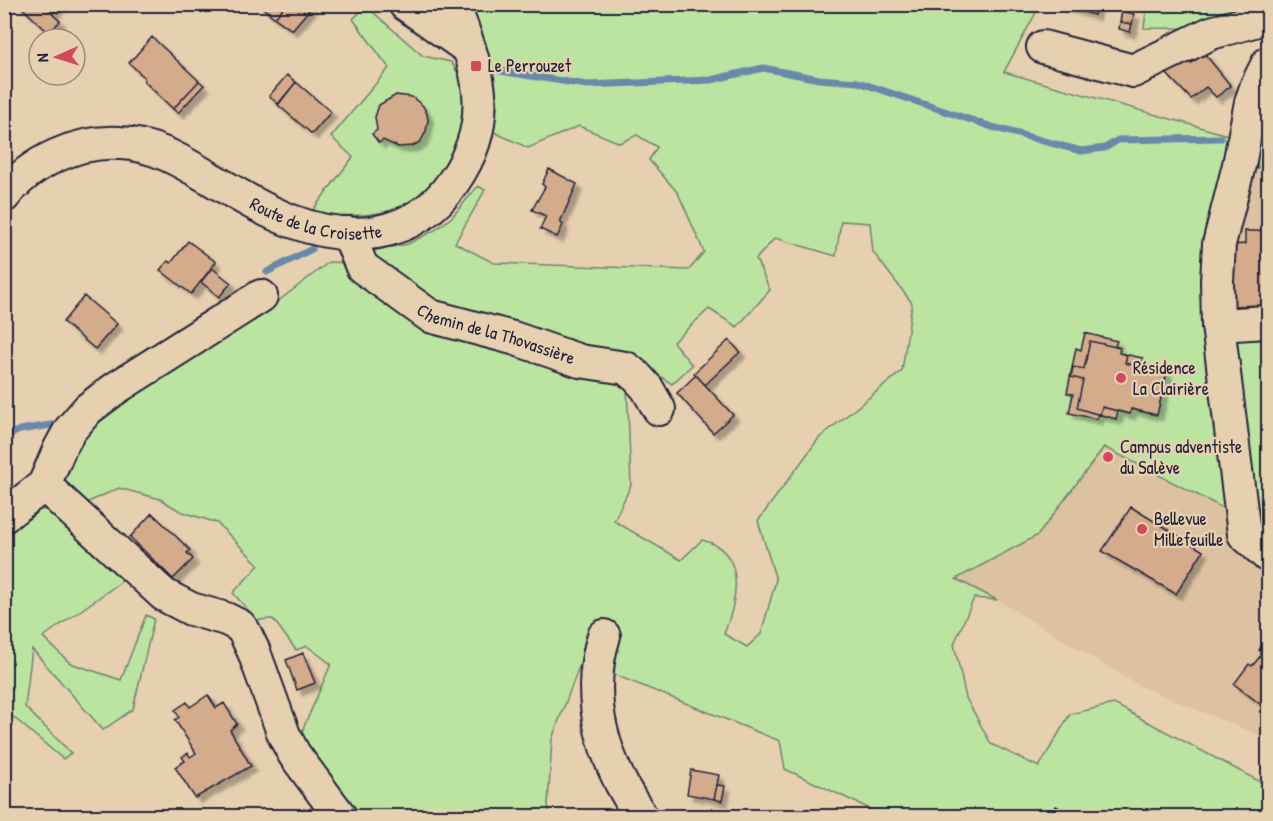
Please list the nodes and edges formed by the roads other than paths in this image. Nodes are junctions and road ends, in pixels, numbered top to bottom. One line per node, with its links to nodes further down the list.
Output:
1 (405, 4): 5 (street)
2 (453, 4): 5 (street, Route de la Croisette)
3 (1269, 16): 4 (street)
4 (1043, 47)
5 (469, 50): 8 (street, Route de la Croisette)
6 (1269, 63): 11 (street)
7 (4, 196): 8 (street, Route de la Croisette)
8 (348, 233): 12 (street, Chemin de la Thovassière)
9 (261, 296): 13 (street)
10 (1269, 322): 11 (street)
11 (1218, 325): 15 (street)
12 (659, 409)
13 (44, 485): 14 (street); 17 (street)
14 (4, 516)
15 (1269, 556)
16 (604, 636): 18 (street)
17 (340, 816)
18 (641, 816)

